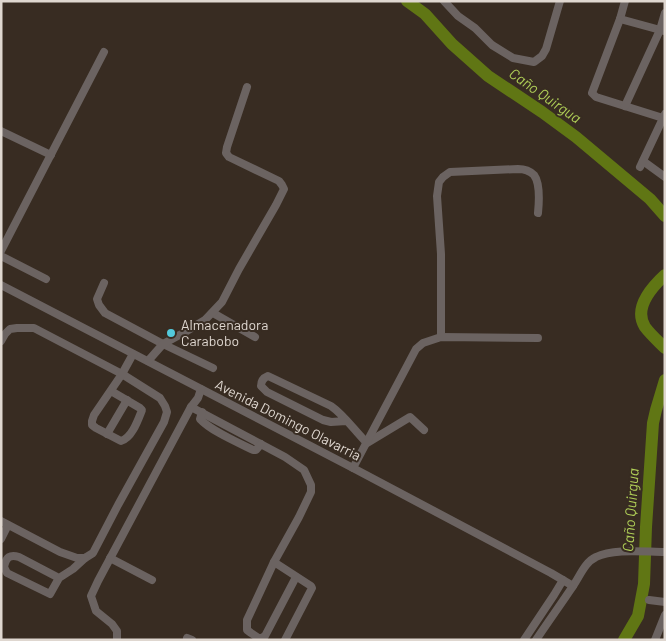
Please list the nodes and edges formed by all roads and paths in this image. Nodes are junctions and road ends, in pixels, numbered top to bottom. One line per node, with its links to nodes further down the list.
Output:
1 (444, 1): 2 (street)
2 (560, 1)
3 (625, 1): 5 (street)
4 (665, 13): 6 (street)
5 (620, 19): 6 (street); 9 (street)
6 (663, 31): 9 (street)
7 (104, 52): 12 (street)
8 (247, 88): 20 (street)
9 (625, 106): 10 (street)
10 (664, 116): 13 (street)
11 (1, 131): 12 (street)
12 (51, 156): 15 (street)
13 (665, 177)
14 (538, 213): 22 (street)
15 (1, 251)
16 (1, 256): 17 (street)
17 (46, 279)
18 (104, 283): 25 (street)
19 (1, 285): 26 (street, Avenida Domingo Olavarria)
20 (212, 313): 21 (street); 25 (street)
21 (255, 337)
22 (441, 337): 23 (street); 37 (street)
23 (538, 338)
24 (1, 341): 29 (street)
25 (163, 344): 27 (street); 28 (street)
26 (133, 354): 27 (street, Avenida Domingo Olavarria); 29 (street)
27 (148, 361): 30 (street, Avenida Domingo Olavarria)
28 (213, 368)
29 (122, 374): 31 (street); 42 (street)
30 (201, 389): 33 (street); 38 (street, Avenida Domingo Olavarria)
31 (112, 391): 32 (street); 36 (street)
32 (127, 400): 36 (street); 36 (street)
33 (191, 407): 43 (street); 44 (street)
34 (346, 421): 34 (street); 37 (street)
35 (424, 430): 37 (street)
36 (107, 434)
37 (367, 443): 38 (street)
38 (353, 468): 48 (street, Avenida Domingo Olavarria)
39 (5, 523): 40 (street); 42 (street)
40 (1, 539)
41 (665, 552): 49 (street)
42 (85, 558): 45 (street)
43 (110, 558): 47 (street); 53 (street)
44 (274, 562): 46 (street); 46 (street)
45 (59, 578): 45 (street)
46 (296, 578): 54 (street)
47 (152, 580)
48 (562, 580): 49 (street, Avenida Domingo Olavarria); 55 (street)
49 (573, 586): 56 (street)
50 (649, 600): 51 (street)
51 (665, 602)
52 (665, 615): 57 (street)
53 (117, 640)
54 (285, 640)
55 (524, 640)
56 (536, 640)
57 (655, 640)

